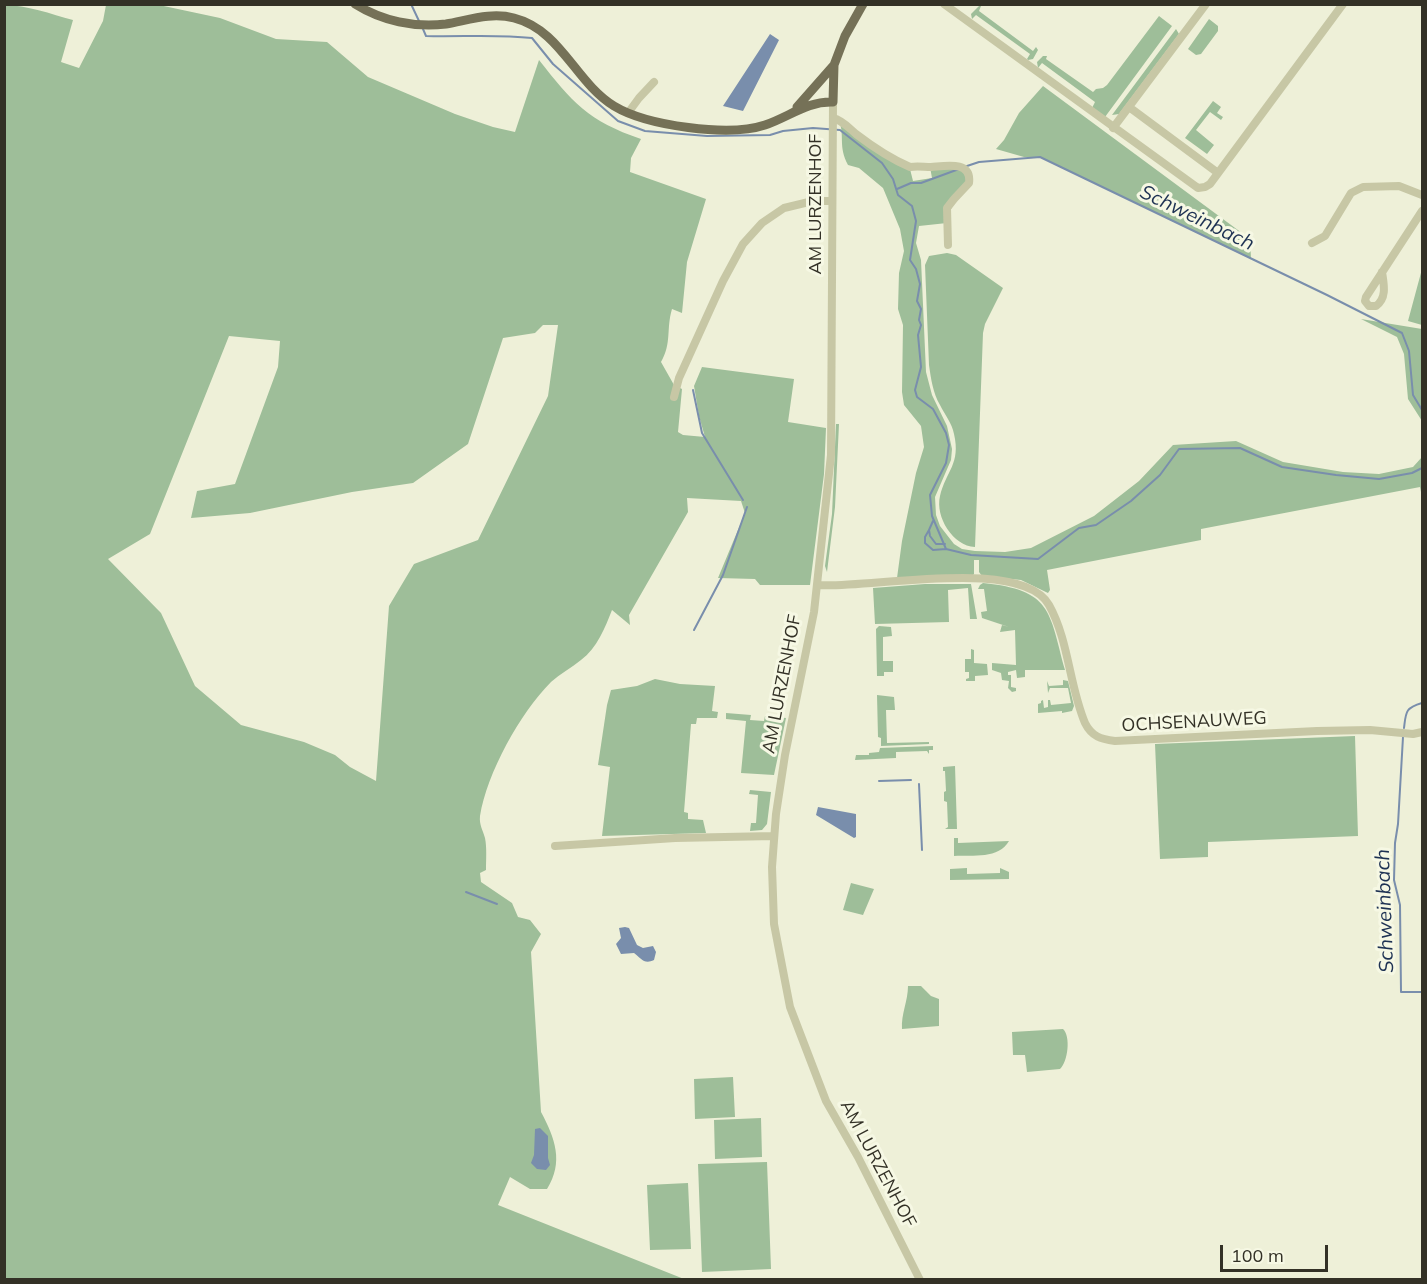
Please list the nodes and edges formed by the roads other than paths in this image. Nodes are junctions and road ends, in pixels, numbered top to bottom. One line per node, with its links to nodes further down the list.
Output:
1 (355, 4): 11 (main road)
2 (863, 4): 6 (main road)
3 (944, 4): 13 (street)
4 (1206, 4): 9 (street)
5 (1343, 4): 14 (street)
6 (834, 65): 8 (main road, AM LURZENHOF); 10 (main road)
7 (654, 82): 11 (street)
8 (833, 102): 10 (main road); 12 (street, AM LURZENHOF)
9 (1129, 107): 13 (street); 14 (street)
10 (793, 111): 11 (main road)
11 (628, 113)
12 (833, 121): 16 (street, AM LURZENHOF); 19 (street)
13 (1113, 128): 14 (street)
14 (1218, 173)
15 (1422, 195): 18 (street)
16 (832, 201): 21 (street); 22 (street, AM LURZENHOF)
17 (1422, 210): 20 (street)
18 (1312, 243)
19 (948, 244)
20 (1382, 272)
21 (674, 397)
22 (818, 585): 23 (street, OCHSENAUWEG); 24 (street, AM LURZENHOF)
23 (1422, 732)
24 (774, 836): 25 (street); 26 (street, AM LURZENHOF)
25 (555, 846)
26 (920, 1280)

